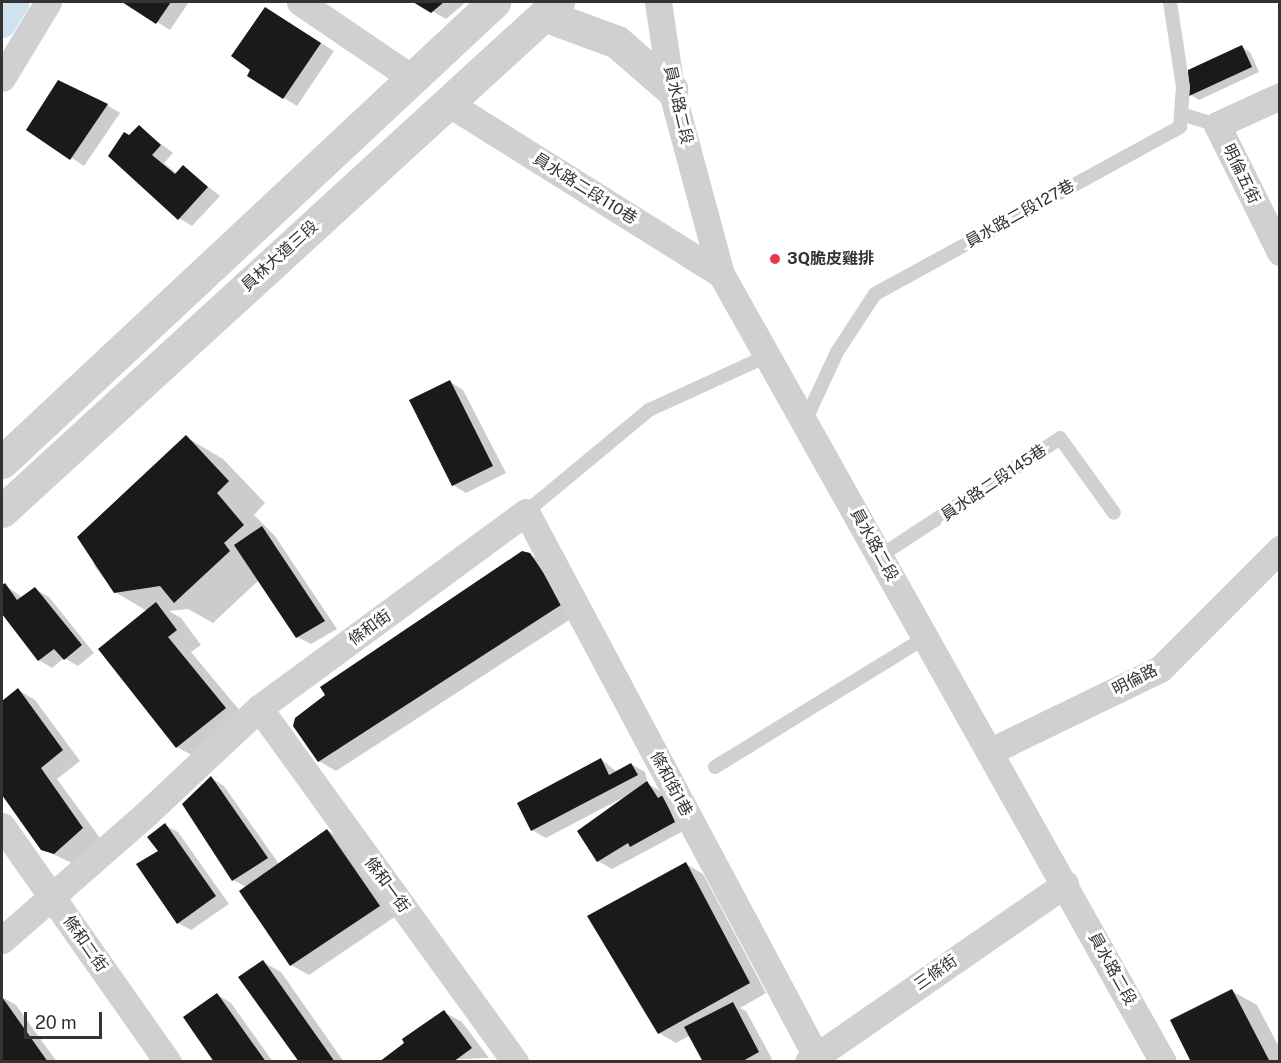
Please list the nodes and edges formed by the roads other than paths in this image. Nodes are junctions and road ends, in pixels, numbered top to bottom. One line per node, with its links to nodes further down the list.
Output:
1 (48, 2): 7 (street)
2 (300, 2): 8 (street)
3 (494, 2): 8 (street)
4 (658, 2): 9 (street, 員水路二段)
5 (1170, 2): 12 (lane)
6 (551, 8): 9 (street); 11 (street, 員林大道三段)
7 (2, 78)
8 (412, 78): 18 (street)
9 (671, 89): 15 (street, 員水路二段)
10 (1280, 96): 13 (street, 明倫五街)
11 (448, 103): 15 (street, 員水路二段110巷); 19 (street, 員林大道三段)
12 (1180, 114): 13 (lane); 17 (lane, 員水路二段127巷)
13 (1217, 125): 14 (street, 明倫五街)
14 (1280, 252)
15 (721, 274): 16 (street, 員水路二段)
16 (767, 356): 17 (street, 員水路二段); 20 (lane, 條和街)
17 (806, 419): 23 (street, 員水路二段)
18 (2, 462)
19 (2, 511)
20 (526, 512): 25 (street, 條和街); 32 (street, 條和街1巷)
21 (1114, 513): 23 (lane, 員水路二段145巷)
22 (1280, 549): 26 (street, 明倫路)
23 (880, 556): 24 (street, 員水路二段)
24 (926, 637): 26 (street, 員水路二段); 27 (lane)
25 (259, 708): 30 (street, 條和街); 34 (street, 條和一街)
26 (991, 751): 29 (street, 員水路二段)
27 (715, 767)
28 (2, 826): 30 (street, 條和二街)
29 (1065, 884): 32 (street, 三條街); 35 (street, 員水路二段)
30 (51, 897): 31 (street, 條和街); 33 (street, 條和二街)
31 (2, 940)
32 (812, 1059)
33 (168, 1062)
34 (515, 1062)
35 (1163, 1062)

